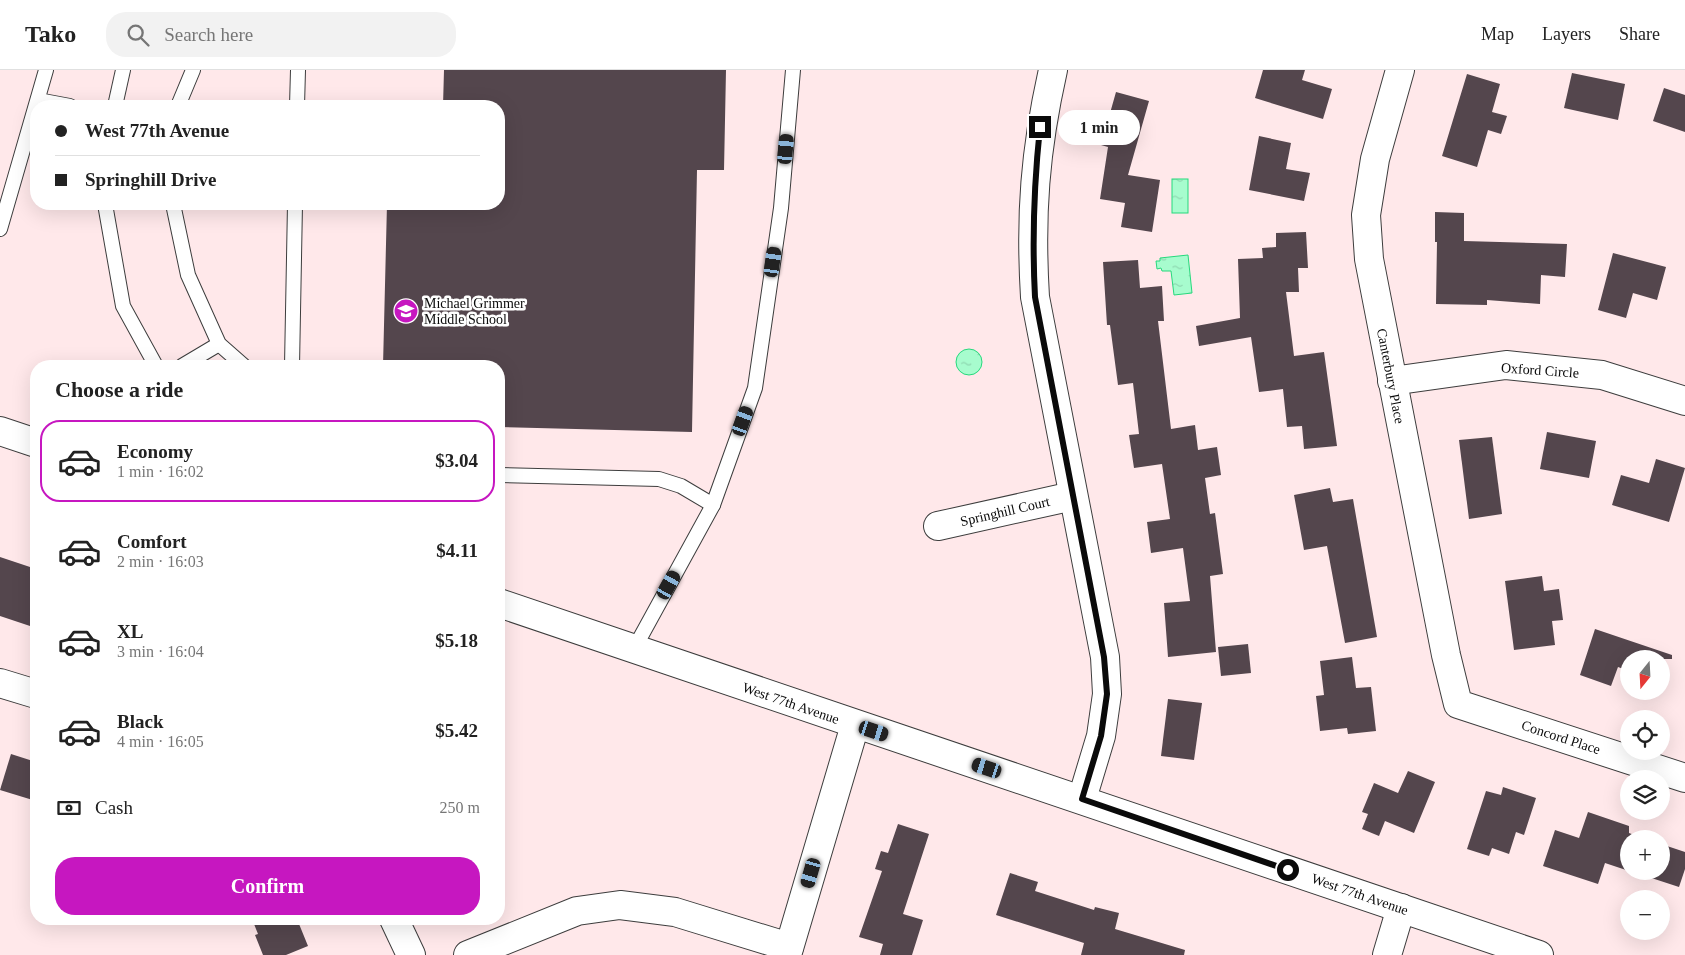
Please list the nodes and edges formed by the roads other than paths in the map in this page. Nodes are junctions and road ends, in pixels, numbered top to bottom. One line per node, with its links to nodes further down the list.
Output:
1 (46, 70): 8 (lane)
2 (123, 70): 9 (lane)
3 (193, 70): 10 (lane)
4 (298, 70): 11 (lane)
5 (793, 70): 28 (lane)
6 (1053, 70): 27 (street)
7 (1400, 70): 22 (street, Canterbury Place)
8 (38, 100)
9 (116, 100)
10 (180, 100)
11 (297, 100)
12 (30, 127): 16 (lane)
13 (106, 210): 18 (lane)
14 (174, 210): 17 (lane)
15 (295, 210): 21 (lane)
16 (0, 229)
17 (218, 344): 19 (lane); 20 (lane)
18 (153, 360)
19 (192, 360)
20 (237, 360)
21 (292, 360)
22 (1392, 381): 23 (street, Oxford Circle); 32 (street, Canterbury Place)
23 (1685, 402)
24 (0, 431): 25 (street)
25 (30, 441)
26 (505, 475): 28 (lane)
27 (1072, 496): 29 (street, Springhill Court); 37 (street)
28 (713, 505): 31 (lane)
29 (938, 526)
30 (505, 605): 31 (street, West 77th Avenue)
31 (634, 649): 35 (street, West 77th Avenue)
32 (1453, 682): 36 (street, Concord Place)
33 (0, 683): 34 (street)
34 (30, 692)
35 (855, 725): 37 (street, West 77th Avenue); 40 (street)
36 (1685, 778)
37 (1082, 799): 38 (street, West 77th Avenue)
38 (1401, 908): 43 (street); 44 (street, West 77th Avenue)
39 (397, 925): 41 (street)
40 (788, 951): 42 (street)
41 (411, 955)
42 (468, 955)
43 (1387, 955)
44 (1539, 955)

